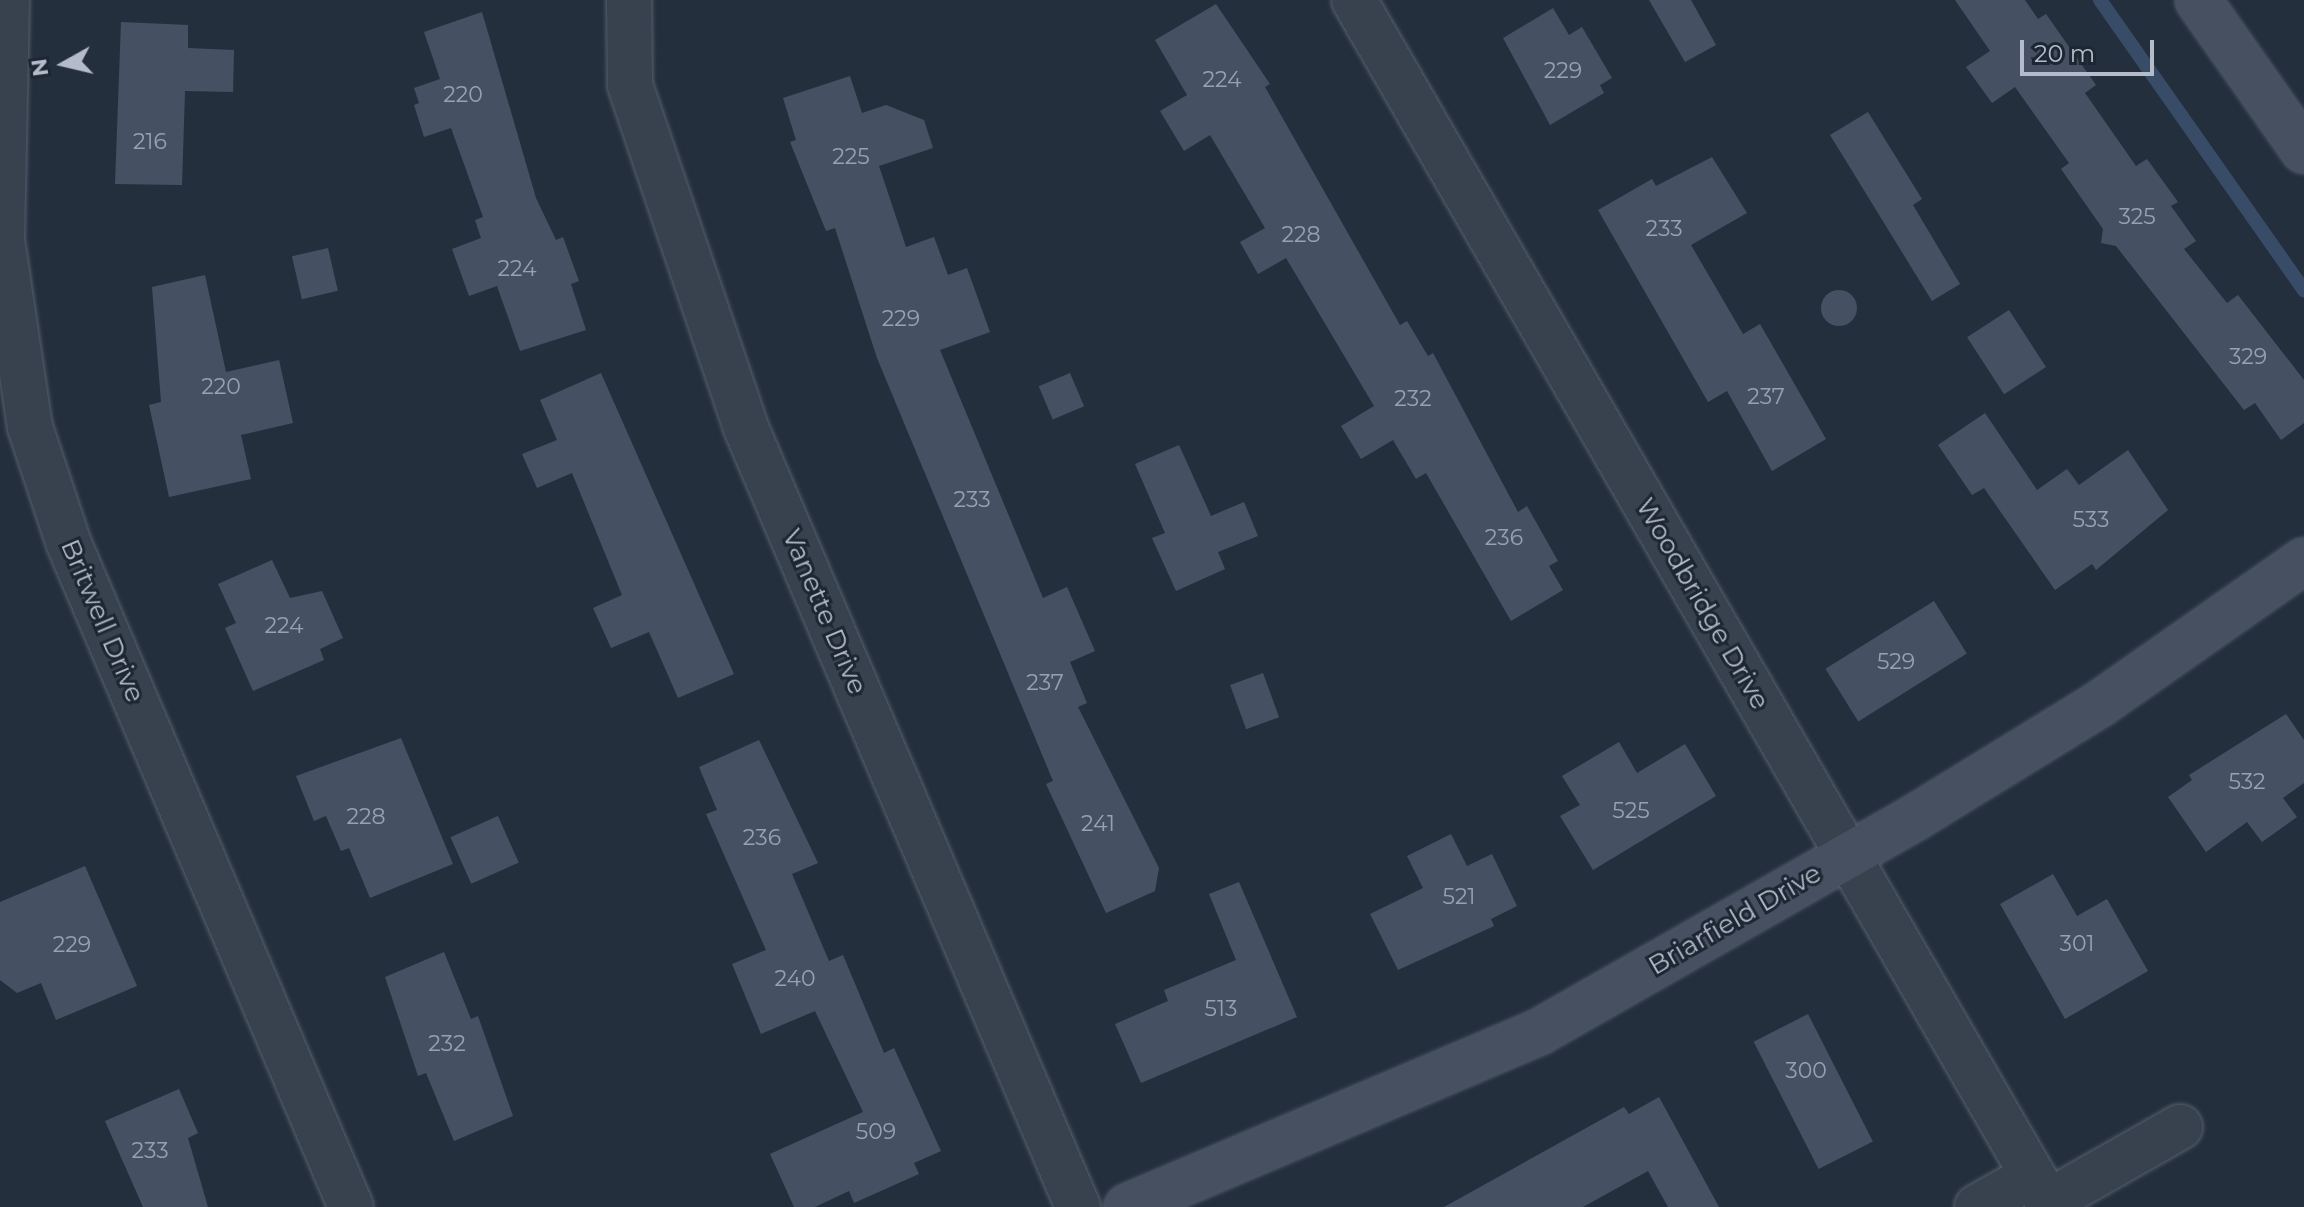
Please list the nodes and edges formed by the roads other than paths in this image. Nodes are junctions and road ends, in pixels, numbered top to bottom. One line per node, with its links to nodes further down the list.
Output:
1 (7, 0): 6 (street, Britwell Drive)
2 (629, 0): 12 (street, Vanette Drive)
3 (1354, 0): 8 (street, Woodbridge Drive)
4 (2198, 0): 5 (street)
5 (2304, 151)
6 (1, 240): 11 (street, Britwell Drive)
7 (2304, 561): 8 (street, Briarfield Drive)
8 (1847, 856): 10 (street, Woodbridge Drive); 13 (street, Briarfield Drive)
9 (2180, 1127): 10 (street)
10 (2044, 1195): 14 (street)
11 (351, 1207)
12 (1078, 1207)
13 (1127, 1207)
14 (1977, 1207)

